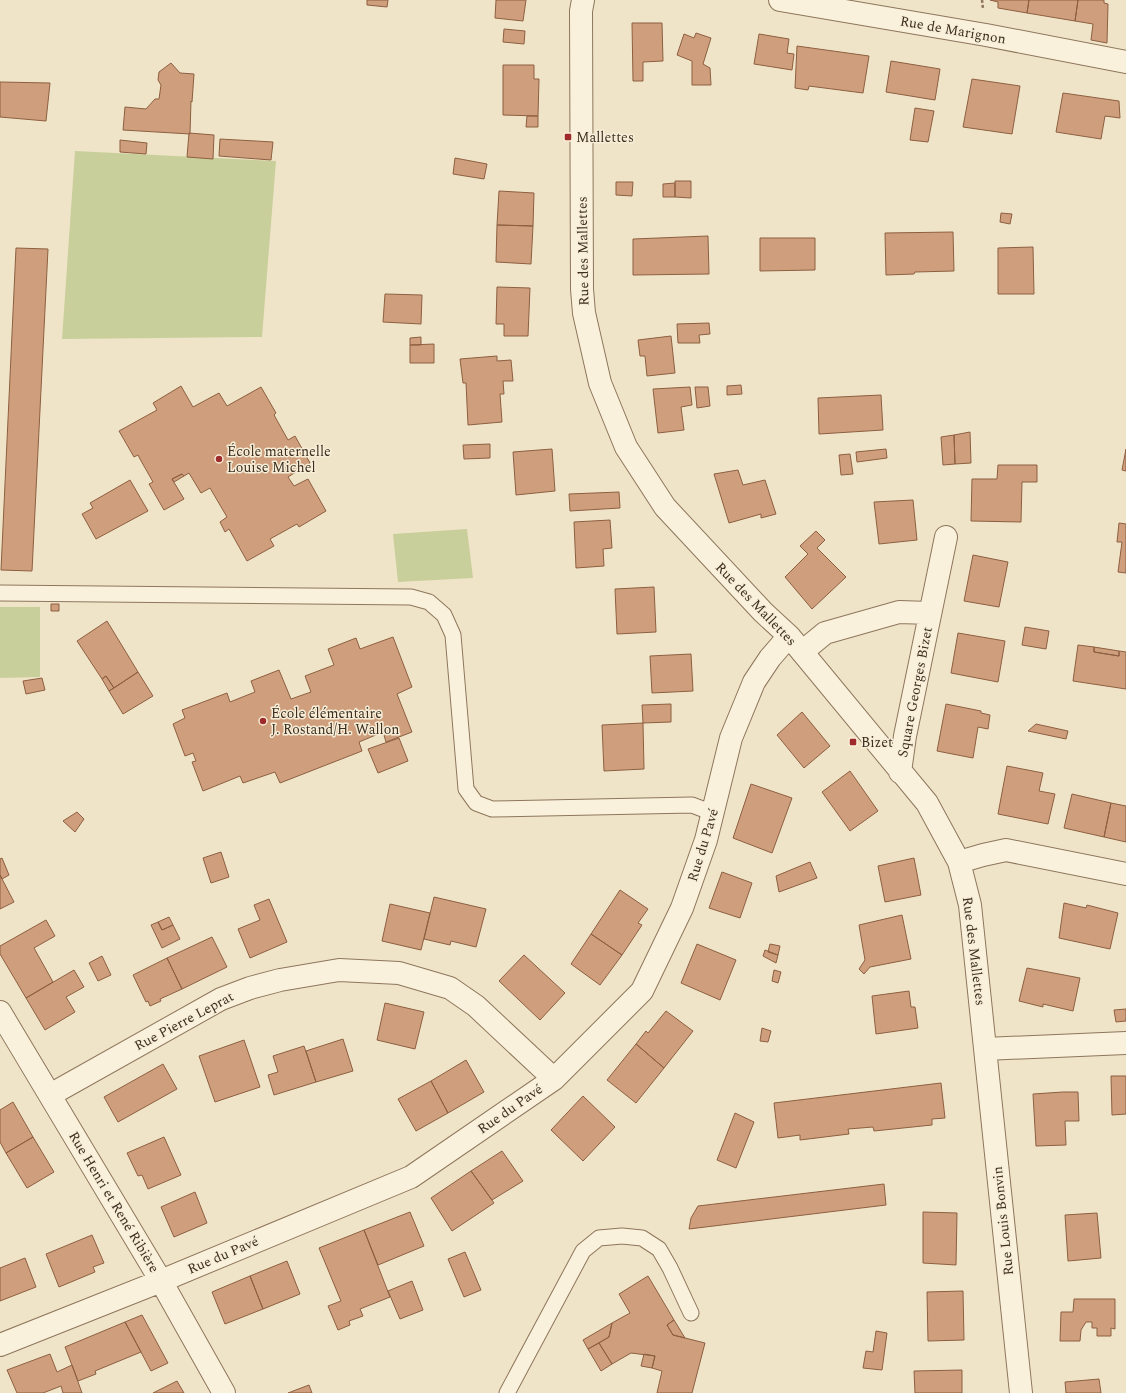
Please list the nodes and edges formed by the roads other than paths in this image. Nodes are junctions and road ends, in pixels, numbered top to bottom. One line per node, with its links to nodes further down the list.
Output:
1 (583, 0): 7 (street, Rue des Mallettes)
2 (780, 0): 3 (street, Rue de Marignon)
3 (1126, 62)
4 (946, 537): 6 (street, Square Georges Bizet)
5 (0, 593): 9 (lane)
6 (930, 613): 7 (street, Square Georges Bizet); 8 (street, Square Georges Bizet)
7 (795, 644): 8 (street, Rue des Mallettes); 9 (street, Rue du Pavé)
8 (900, 772): 10 (street, Rue des Mallettes)
9 (713, 813): 15 (street, Rue du Pavé)
10 (959, 862): 11 (street); 14 (street, Rue des Mallettes)
11 (1126, 874)
12 (0, 1012): 16 (street, Rue Henri et René Ribière)
13 (1126, 1043): 14 (street)
14 (985, 1048): 22 (street, Rue Louis Bonvin)
15 (554, 1079): 16 (street, Rue Pierre Leprat); 17 (street, Rue du Pavé)
16 (50, 1094): 17 (street, Rue Henri et René Ribière)
17 (161, 1281): 19 (street, Rue du Pavé); 20 (street, Rue Henri et René Ribière)
18 (691, 1313): 21 (lane)
19 (0, 1345)
20 (224, 1393)
21 (507, 1393)
22 (1021, 1393)

